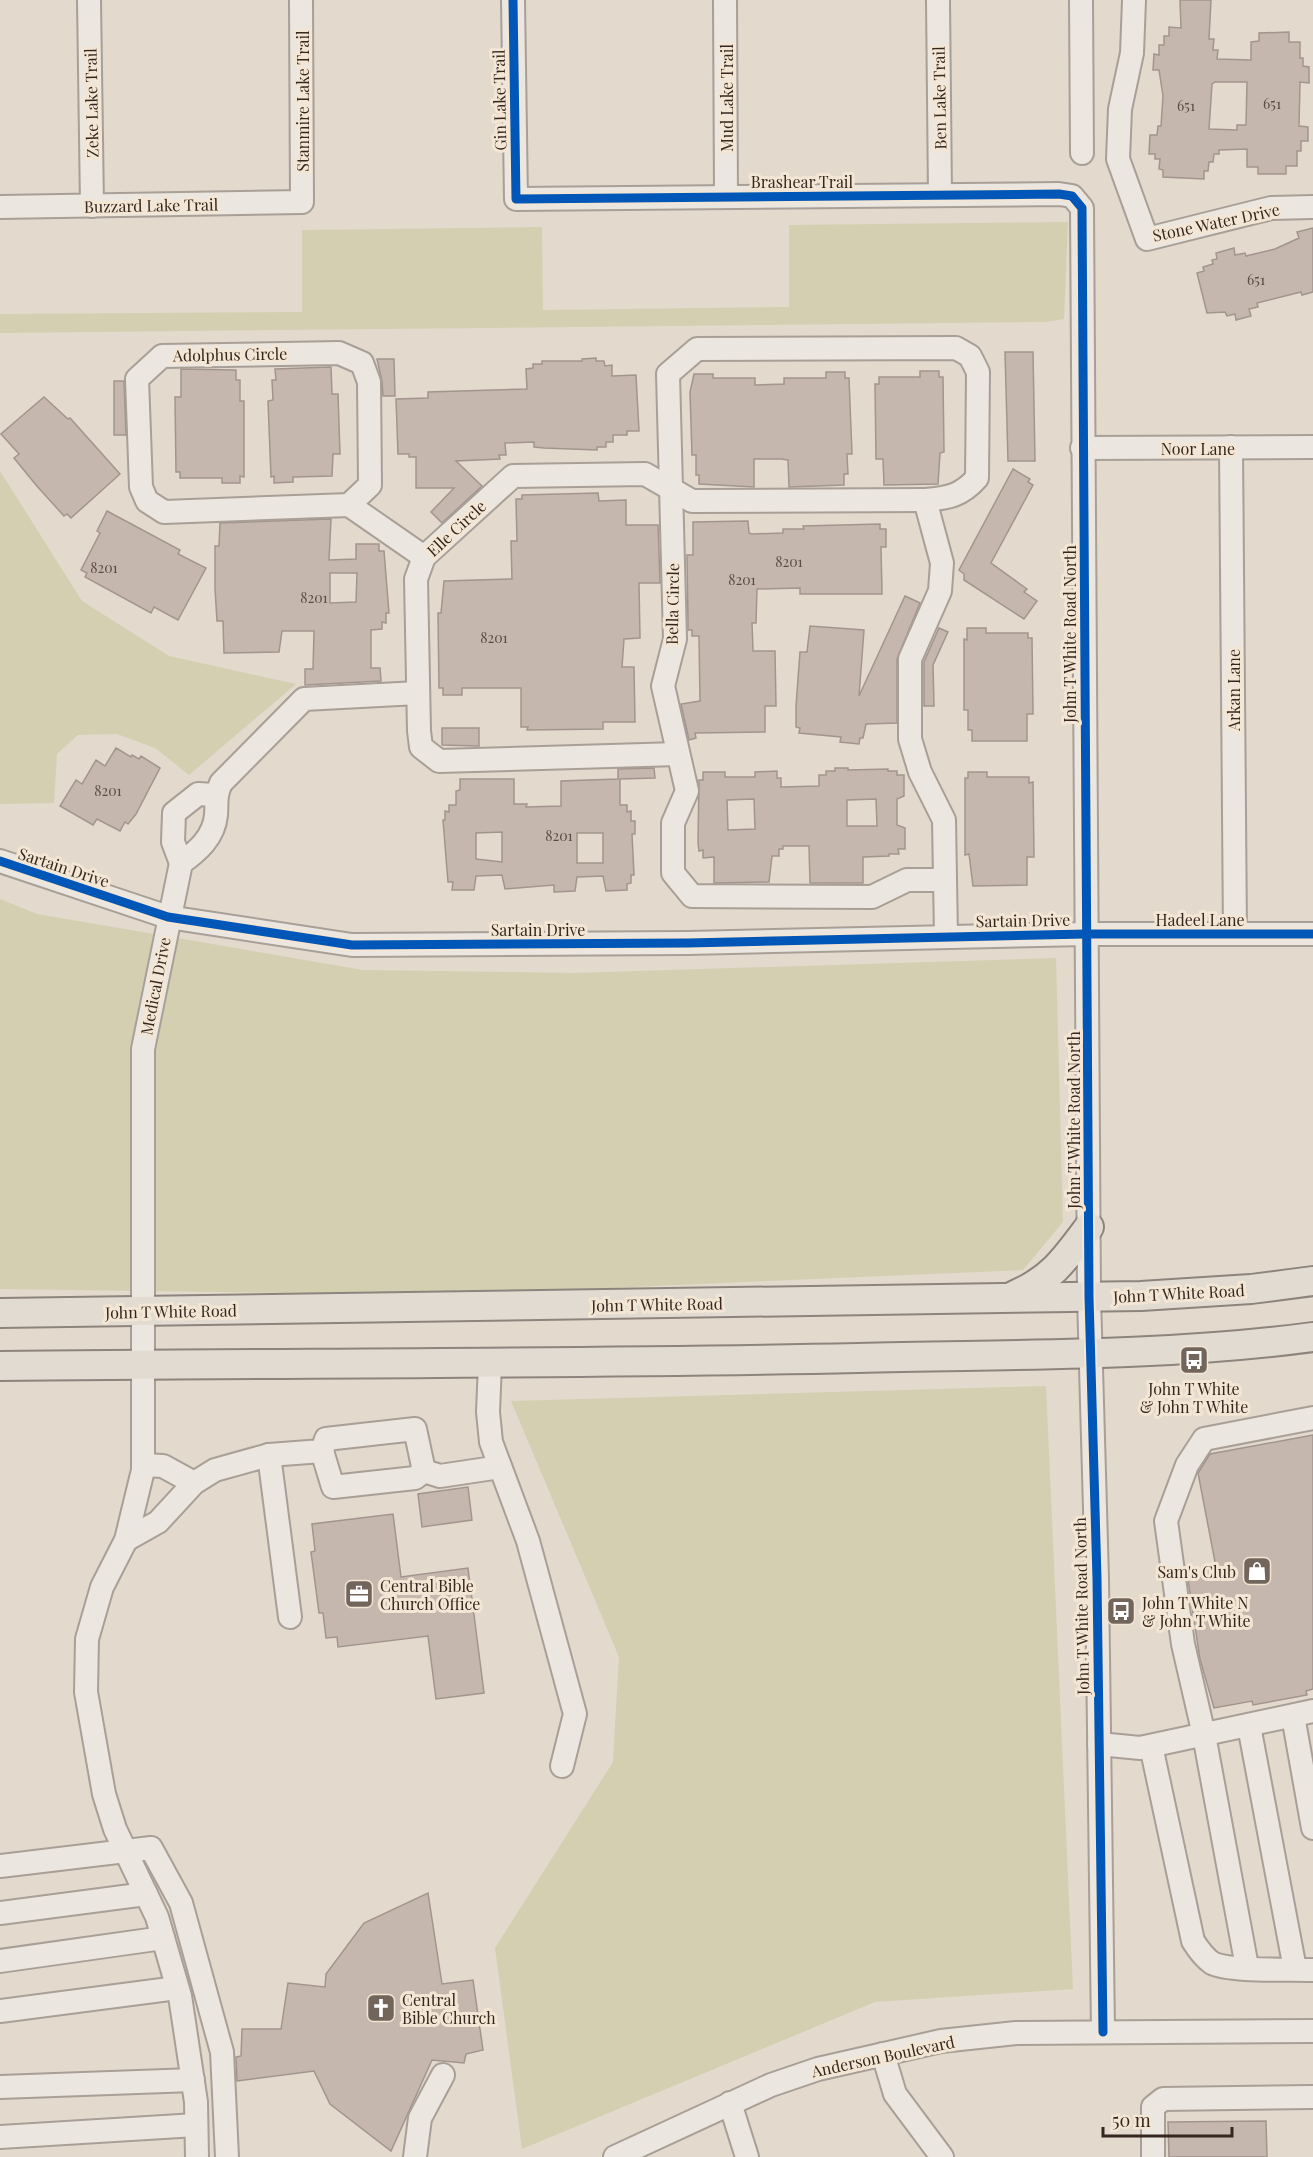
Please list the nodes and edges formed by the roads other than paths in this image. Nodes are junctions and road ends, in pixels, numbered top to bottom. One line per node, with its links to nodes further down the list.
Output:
1 (89, 0): 13 (street, Zeke Lake Trail)
2 (301, 0): 12 (street, Stanmire Lake Trail)
3 (513, 0): 11 (street, Gin Lake Trail)
4 (725, 0): 10 (street, Mud Lake Trail)
5 (938, 0): 9 (street, Ben Lake Trail)
6 (1081, 0): 8 (street)
7 (1134, 0): 15 (street, Stone Water Drive)
8 (1082, 153)
9 (940, 195): 10 (street, Brashear Trail); 16 (street, Brashear Trail)
10 (726, 197): 11 (street, Brashear Trail)
11 (516, 199)
12 (302, 202): 13 (street, Buzzard Lake Trail)
13 (92, 206): 14 (street, Buzzard Lake Trail)
14 (0, 207)
15 (1313, 207)
16 (1082, 208): 20 (street, John T White Road North)
17 (956, 348): 21 (street, Bella Circle); 22 (street, Elle Circle)
18 (1231, 447): 19 (street, Noor Lane); 20 (street, Noor Lane); 34 (street, Arkan Lane)
19 (1313, 447)
20 (1082, 448): 33 (street, John T White Road North)
21 (671, 487): 22 (street, Elle Circle); 24 (street, Elle Circle); 26 (street, Bella Circle)
22 (925, 500): 30 (street)
23 (349, 506): 23 (street, Adolphus Circle); 24 (street)
24 (424, 557): 25 (street, Elle Circle)
25 (418, 693): 26 (street, Elle Circle); 27 (street)
26 (678, 754): 30 (street, Bella Circle)
27 (215, 795): 29 (street); 29 (street)
28 (0, 861): 31 (street, Sartain Drive)
29 (181, 863): 31 (street, Medical Drive)
30 (945, 880): 35 (street)
31 (168, 917): 35 (street, Sartain Drive); 40 (street, Medical Drive)
32 (1313, 933): 34 (street, Hadeel Lane)
33 (1086, 934): 34 (street, Hadeel Lane); 35 (street, Sartain Drive); 36 (street, John T White Road North)
34 (1235, 934)
35 (946, 937)
36 (1089, 1227): 38 (street, John T White Road North); 39 (main road)
37 (1313, 1281): 38 (main road, John T White Road)
38 (1089, 1297): 39 (main road, John T White Road); 43 (street, John T White Road North)
39 (1008, 1298): 40 (main road, John T White Road)
40 (144, 1312): 41 (main road, John T White Road); 44 (street, Medical Drive)
41 (0, 1313)
42 (1313, 1337): 43 (main road)
43 (1090, 1353): 45 (main road); 59 (street, John T White Road North)
44 (143, 1364): 45 (main road); 46 (main road); 50 (street, Medical Drive)
45 (490, 1364): 51 (street)
46 (0, 1366)
47 (1313, 1418): 58 (street)
48 (322, 1451): 49 (street); 52 (street); 52 (street)
49 (269, 1455): 53 (street); 55 (street)
50 (143, 1465): 53 (street); 54 (street, Medical Drive)
51 (500, 1467): 52 (street); 61 (street)
52 (424, 1471)
53 (194, 1483): 54 (street)
54 (126, 1540): 63 (street, Medical Drive)
55 (290, 1617)
56 (1303, 1714): 57 (street); 62 (street)
57 (1250, 1726): 58 (street); 70 (street)
58 (1204, 1735): 60 (street); 69 (street)
59 (1099, 1744): 60 (street); 74 (street, John T White Road North)
60 (1151, 1746): 69 (street)
61 (562, 1766)
62 (1313, 1828)
63 (126, 1851): 64 (street); 65 (street, Medical Drive); 85 (street)
64 (0, 1866)
65 (146, 1894): 66 (street); 67 (street, Medical Drive)
66 (0, 1913)
67 (163, 1938): 68 (street); 71 (street, Medical Drive)
68 (0, 1961)
69 (1247, 1967): 70 (street)
70 (1304, 1969)
71 (177, 1988): 72 (street); 77 (street, Medical Drive)
72 (0, 2011)
73 (1313, 2031): 74 (street, Anderson Boulevard)
74 (1103, 2032): 75 (street, Anderson Boulevard)
75 (883, 2054): 80 (street, Anderson Boulevard); 88 (street)
76 (443, 2075): 86 (street)
77 (193, 2080): 78 (street); 81 (street, Medical Drive)
78 (0, 2087)
79 (1313, 2097): 89 (street)
80 (730, 2103): 83 (street, Anderson Boulevard); 87 (street)
81 (196, 2126): 82 (street); 84 (street, Medical Drive)
82 (0, 2137)
83 (627, 2154)
84 (197, 2157)
85 (227, 2157)
86 (415, 2157)
87 (747, 2157)
88 (942, 2157)
89 (1153, 2157)

